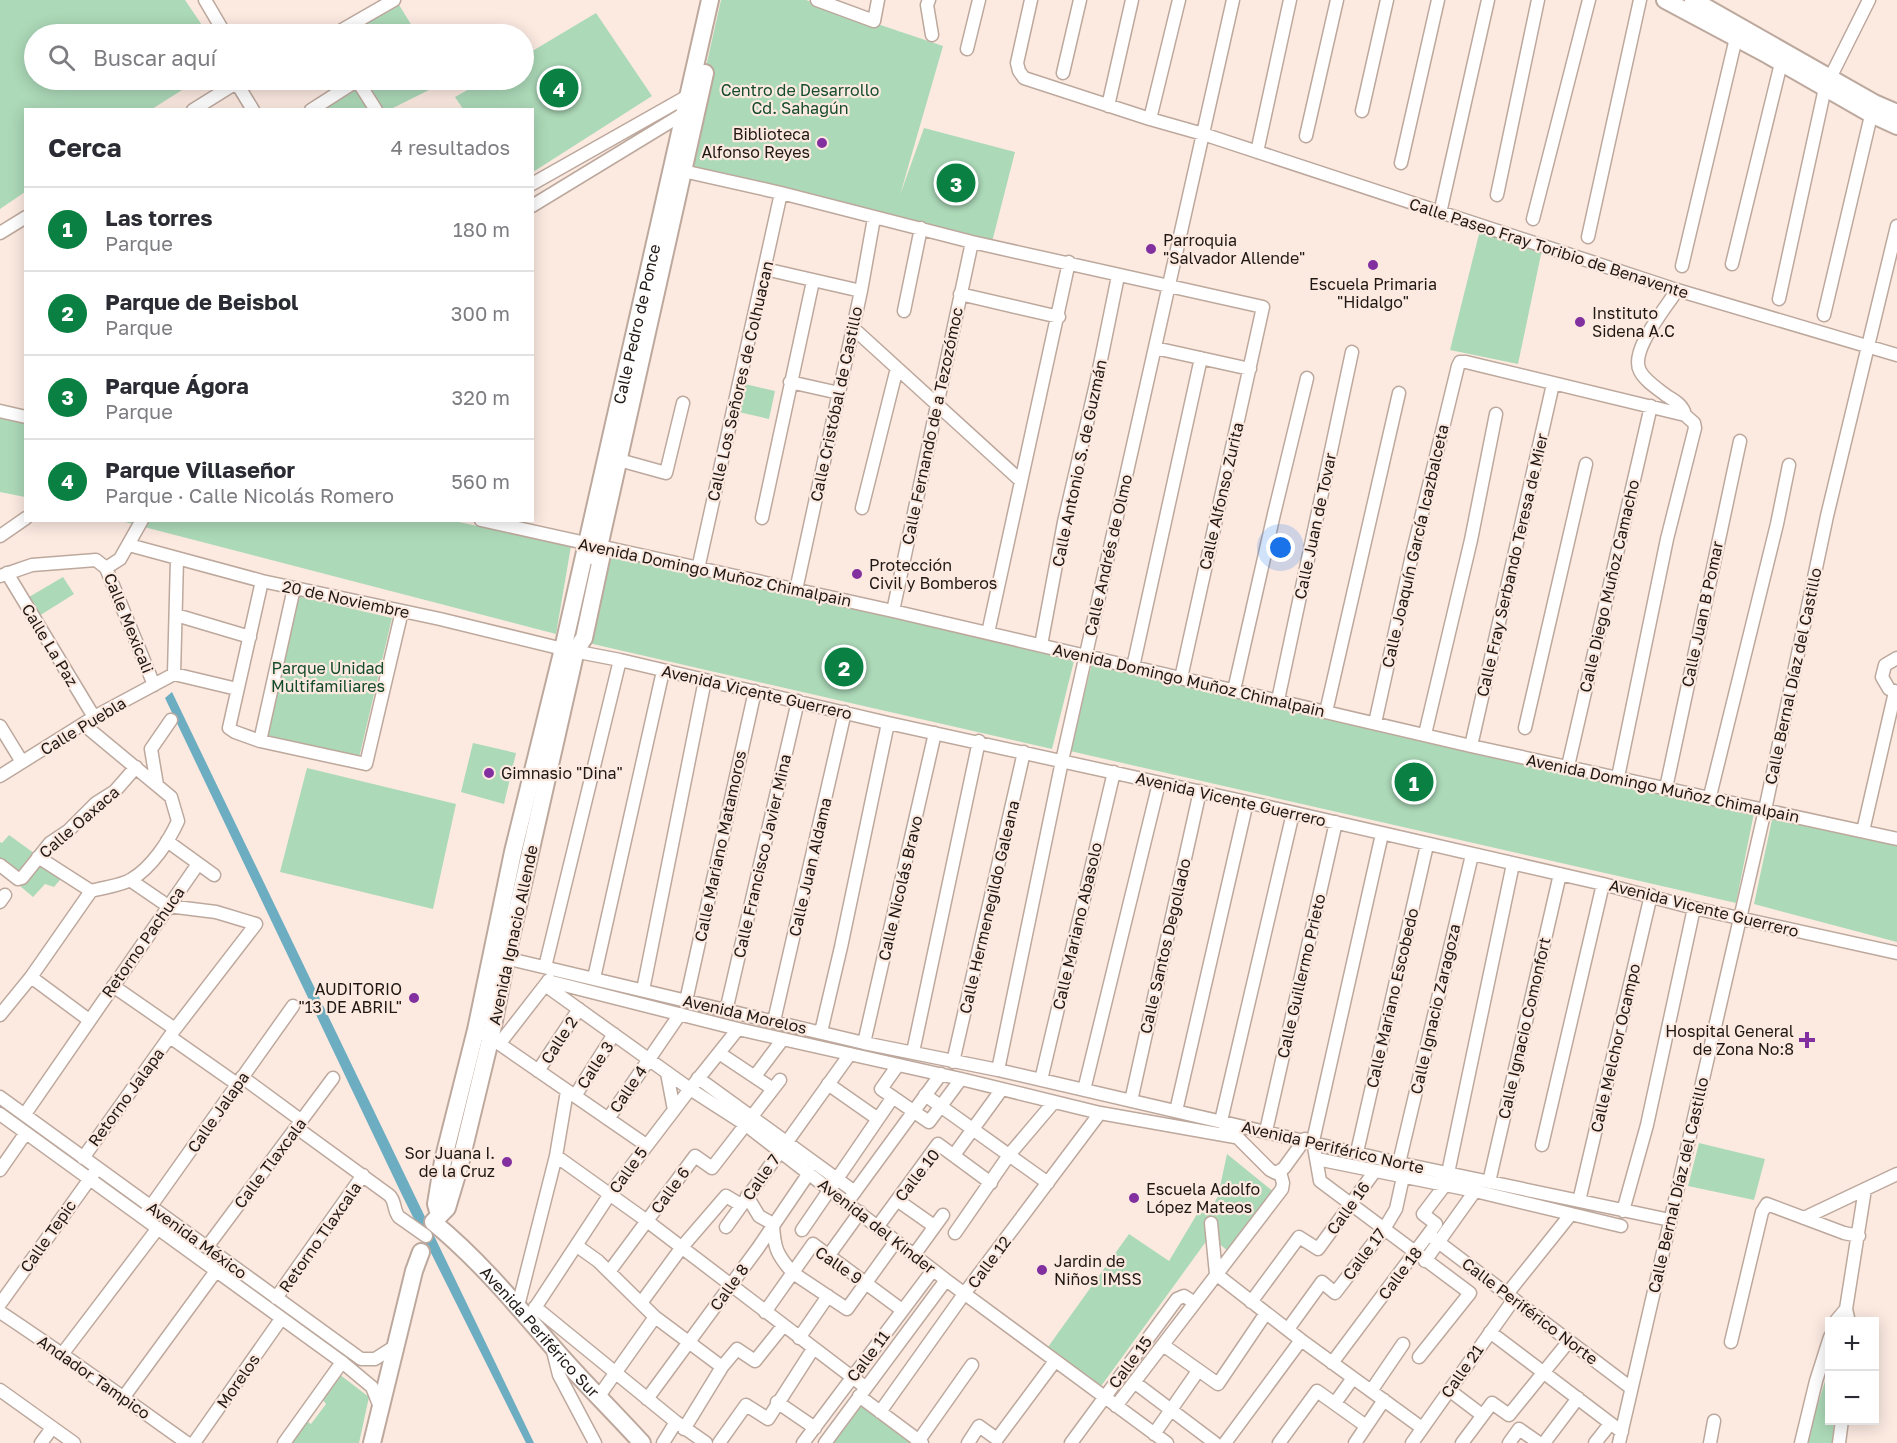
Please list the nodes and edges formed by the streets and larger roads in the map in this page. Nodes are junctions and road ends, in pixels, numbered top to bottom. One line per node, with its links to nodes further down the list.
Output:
1 (205, 0): 25 (street)
2 (394, 0): 26 (street)
3 (710, 0): 37 (street, Calle Pedro de Ponce)
4 (721, 0): 37 (street, Calle Pedro de Ponce)
5 (878, 0): 24 (street)
6 (928, 0): 27 (street)
7 (979, 0): 29 (street)
8 (1031, 0): 38 (street)
9 (1080, 0): 31 (street)
10 (1132, 0): 38 (street)
11 (1179, 0): 46 (street)
12 (1233, 0): 48 (street)
13 (1290, 0): 50 (street)
14 (1336, 0): 49 (street)
15 (1388, 0): 44 (street)
16 (1438, 0): 51 (street)
17 (1488, 0): 57 (street)
18 (1538, 0): 55 (street)
19 (1589, 0): 60 (street)
20 (1640, 0): 64 (street)
21 (1665, 0): 28 (street)
22 (1693, 0): 30 (street)
23 (1869, 0): 32 (street)
24 (822, 1)
25 (219, 24)
26 (352, 24)
27 (932, 35)
28 (1736, 38): 30 (street); 68 (street)
29 (967, 49)
30 (1782, 57): 32 (street); 66 (street)
31 (1063, 73)
32 (1827, 83): 43 (street); 76 (street)
33 (224, 90): 39 (street)
34 (243, 90): 40 (street)
35 (342, 90): 41 (street)
36 (364, 90): 42 (street)
37 (693, 101): 52 (street, Calle Pedro de Ponce); 53 (street); 56 (street); 112 (street, Calle Pedro de Ponce)
38 (1108, 106): 46 (street, Calle Paseo Fray Toribio de Benavente)
39 (197, 108)
40 (252, 108)
41 (314, 108)
42 (375, 108)
43 (1872, 109): 45 (street); 47 (street); 78 (street)
44 (1362, 111)
45 (1897, 113)
46 (1150, 119): 48 (street, Calle Paseo Fray Toribio de Benavente)
47 (1897, 126)
48 (1203, 134): 50 (street, Calle Paseo Fray Toribio de Benavente); 72 (street, Calle Andrés de Olmo)
49 (1306, 136)
50 (1257, 152): 57 (street, Calle Paseo Fray Toribio de Benavente)
51 (1401, 163)
52 (683, 171): 54 (street); 101 (street, Calle Pedro de Ponce)
53 (534, 183)
54 (781, 193): 59 (street); 69 (street, Calle Los Señores de Colhuacan)
55 (1497, 195)
56 (534, 205)
57 (1440, 213): 73 (street, Calle Paseo Fray Toribio de Benavente)
58 (24, 218): 63 (street)
59 (874, 218): 62 (street); 74 (street, Calle Cristóbal de Castillo)
60 (1533, 219)
61 (1897, 226): 81 (street, Calle Bernal Díaz del Castillo)
62 (921, 228): 65 (street); 77 (street)
63 (0, 233)
64 (1588, 237)
65 (972, 242): 67 (street); 75 (street, Calle Fernando de a Tezozómoc)
66 (1732, 264)
67 (1069, 265): 72 (street); 79 (street)
68 (1682, 266)
69 (765, 269): 70 (street); 115 (street, Calle Los Señores de Colhuacan)
70 (813, 281): 74 (street); 89 (street)
71 (1117, 281): 125 (street, Calle Antonio S. de Guzmán)
72 (1168, 285): 82 (street, Calle Andrés de Olmo); 87 (street, Calle Alfonso Zurita)
73 (1677, 290): 81 (street, Calle Paseo Fray Toribio de Benavente); 98 (street)
74 (861, 291): 80 (street, Calle Cristóbal de Castillo)
75 (960, 294): 79 (street); 94 (street, Calle Fernando de a Tezozómoc)
76 (1779, 299)
77 (904, 311)
78 (1824, 315)
79 (1059, 317): 104 (street)
80 (853, 328): 86 (street); 91 (street, Calle Cristóbal de Castillo)
81 (1867, 346): 84 (street, Calle Paseo Fray Toribio de Benavente); 168 (street, Calle Bernal Díaz del Castillo)
82 (1155, 348): 85 (street); 127 (street, Calle Andrés de Olmo)
83 (1352, 352): 139 (street, Calle Juan de Tovar)
84 (1897, 356)
85 (1201, 358): 87 (street); 130 (street)
86 (897, 368): 94 (street); 105 (street)
87 (1250, 369): 132 (street, Calle Alfonso Zurita)
88 (1307, 378): 136 (street)
89 (790, 382): 91 (street); 106 (street)
90 (1553, 384): 95 (street); 146 (street, Calle Joaquín García Icazbalceta); 153 (street, Calle Fray Serbando Teresa de Mier)
91 (839, 393): 119 (street, Calle Cristóbal de Castillo)
92 (1399, 393): 142 (street)
93 (683, 403): 101 (street)
94 (936, 405): 104 (street); 121 (street, Calle Fernando de a Tezozómoc)
95 (1651, 406): 98 (street); 158 (street, Calle Diego Muñoz Camacho)
96 (0, 411): 99 (street)
97 (1496, 414): 150 (street)
98 (1685, 415): 161 (street)
99 (24, 417)
100 (1740, 441): 164 (street, Calle Juan B Pomar)
101 (619, 460): 112 (street, Calle Pedro de Ponce)
102 (1586, 464): 148 (street)
103 (1789, 465): 166 (street)
104 (1021, 481): 123 (street)
105 (862, 508)
106 (762, 518)
107 (24, 519): 110 (street)
108 (141, 522): 111 (street)
109 (490, 522): 112 (street, Avenida Domingo Muñoz Chimalpain)
110 (1, 535)
111 (129, 544): 113 (street, 20 de Noviembre); 114 (street)
112 (593, 545): 115 (street, Avenida Domingo Muñoz Chimalpain); 126 (street, Calle Pedro de Ponce)
113 (177, 559): 117 (street, 20 de Noviembre); 122 (street)
114 (110, 564): 116 (street); 133 (street, Calle Mexicali)
115 (698, 569): 119 (street, Avenida Domingo Muñoz Chimalpain)
116 (3, 575): 144 (street, Calle La Paz)
117 (262, 581): 118 (street, 20 de Noviembre); 124 (street)
118 (294, 588): 120 (street, 20 de Noviembre); 151 (street)
119 (796, 590): 121 (street, Avenida Domingo Muñoz Chimalpain)
120 (402, 611): 126 (street, 20 de Noviembre); 151 (street)
121 (893, 611): 123 (street, Avenida Domingo Muñoz Chimalpain)
122 (176, 615): 124 (street); 133 (street)
123 (988, 633): 125 (street, Avenida Domingo Muñoz Chimalpain)
124 (250, 637): 135 (street)
125 (1041, 645): 127 (street, Avenida Domingo Muñoz Chimalpain)
126 (570, 650): 129 (street, Avenida Vicente Guerrero); 191 (street, Avenida Ignacio Allende)
127 (1085, 656): 130 (street, Avenida Domingo Muñoz Chimalpain); 155 (street, Calle Andrés de Olmo)
128 (1897, 658): 138 (street)
129 (620, 660): 131 (street, Avenida Vicente Guerrero); 192 (street)
130 (1133, 668): 132 (street, Avenida Domingo Muñoz Chimalpain)
131 (663, 671): 134 (street, Avenida Vicente Guerrero); 194 (street)
132 (1181, 678): 136 (street, Avenida Domingo Muñoz Chimalpain)
133 (165, 679): 135 (street); 144 (street, Calle Puebla)
134 (705, 680): 137 (street, Avenida Vicente Guerrero); 197 (street)
135 (237, 689): 151 (street)
136 (1234, 690): 139 (street, Avenida Domingo Muñoz Chimalpain)
137 (754, 691): 140 (street, Avenida Vicente Guerrero); 198 (street, Calle Mariano Matamoros)
138 (1896, 692): 171 (street)
139 (1278, 700): 142 (street, Avenida Domingo Muñoz Chimalpain)
140 (798, 701): 141 (street, Avenida Vicente Guerrero); 201 (street, Calle Francisco Javier Mina)
141 (845, 712): 145 (street, Avenida Vicente Guerrero); 205 (street, Calle Juan Aldama)
142 (1326, 712): 146 (street, Avenida Domingo Muñoz Chimalpain)
143 (171, 720): 163 (street)
144 (88, 721): 156 (street, Calle Puebla); 157 (street)
145 (888, 723): 149 (street, Avenida Vicente Guerrero); 207 (street)
146 (1375, 723): 150 (street, Avenida Domingo Muñoz Chimalpain)
147 (0, 726): 156 (street)
148 (1525, 728)
149 (935, 733): 152 (street, Avenida Vicente Guerrero); 212 (street, Calle Nicolás Bravo)
150 (1425, 734): 153 (street, Avenida Domingo Muñoz Chimalpain)
151 (261, 741)
152 (979, 741): 154 (street, Avenida Vicente Guerrero); 213 (street)
153 (1471, 746): 158 (street, Avenida Domingo Muñoz Chimalpain)
154 (1024, 752): 155 (street, Avenida Vicente Guerrero); 217 (street, Calle Hermenegildo Galeana)
155 (1062, 761): 159 (street, Avenida Vicente Guerrero); 219 (street)
156 (22, 762): 160 (street, Calle Puebla)
157 (136, 766): 163 (street); 177 (street, Calle Oaxaca)
158 (1568, 766): 161 (street, Avenida Domingo Muñoz Chimalpain)
159 (1114, 772): 162 (street, Avenida Vicente Guerrero); 227 (street, Calle Mariano Abasolo)
160 (0, 776)
161 (1618, 777): 164 (street, Avenida Domingo Muñoz Chimalpain)
162 (1159, 783): 165 (street, Avenida Vicente Guerrero); 232 (street)
163 (157, 785): 174 (street)
164 (1666, 788): 166 (street, Avenida Domingo Muñoz Chimalpain)
165 (1200, 791): 167 (street, Avenida Vicente Guerrero); 237 (street, Calle Santos Degollado)
166 (1710, 796): 168 (street, Avenida Domingo Muñoz Chimalpain)
167 (1247, 802): 169 (street, Avenida Vicente Guerrero); 241 (street)
168 (1764, 810): 171 (street, Avenida Domingo Muñoz Chimalpain); 189 (street, Calle Bernal Díaz del Castillo)
169 (1293, 813): 170 (street, Avenida Vicente Guerrero); 249 (street)
170 (1336, 822): 172 (street, Avenida Vicente Guerrero); 252 (street, Calle Guillermo Prieto)
171 (1863, 831): 173 (street, Avenida Domingo Muñoz Chimalpain)
172 (1382, 834): 175 (street, Avenida Vicente Guerrero); 255 (street)
173 (1897, 839)
174 (167, 841): 178 (street); 183 (street)
175 (1427, 845): 176 (street, Avenida Vicente Guerrero); 259 (street, Calle Mariano Escobedo)
176 (1472, 855): 179 (street, Avenida Vicente Guerrero); 265 (street, Calle Ignacio Zaragoza)
177 (38, 857): 180 (street, Calle Oaxaca); 185 (street)
178 (198, 864): 181 (street); 187 (street, Retorno Pachuca)
179 (1513, 864): 182 (street, Avenida Vicente Guerrero); 274 (street)
180 (0, 865)
181 (214, 874)
182 (1560, 874): 184 (street, Avenida Vicente Guerrero); 275 (street, Calle Ignacio Comonfort)
183 (130, 880): 185 (street); 187 (street)
184 (1603, 884): 186 (street, Avenida Vicente Guerrero); 257 (street)
185 (91, 891): 193 (street)
186 (1651, 895): 188 (street, Avenida Vicente Guerrero); 287 (street, Calle Melchor Ocampo)
187 (168, 906): 196 (street, Retorno Pachuca); 208 (street, Retorno Jalapa)
188 (1694, 908): 189 (street, Avenida Vicente Guerrero); 290 (street)
189 (1739, 919): 190 (street, Avenida Vicente Guerrero); 296 (street, Calle Bernal Díaz del Castillo)
190 (1897, 953)
191 (500, 956): 192 (street, Avenida Morelos); 210 (street, Avenida Ignacio Allende)
192 (551, 969): 194 (street, Avenida Morelos); 195 (street)
193 (31, 977): 203 (street); 204 (street)
194 (594, 978): 197 (street, Avenida Morelos)
195 (547, 983): 200 (street, Avenida del Kinder); 202 (street, Avenida Morelos); 210 (street)
196 (113, 986): 204 (street, Retorno Pachuca); 208 (street)
197 (643, 990): 198 (street, Avenida Morelos)
198 (686, 1001): 201 (street, Avenida Morelos)
199 (293, 1006): 228 (street, Calle Jalapa)
200 (579, 1009): 209 (street, Avenida del Kinder); 220 (street, Calle 2)
201 (726, 1011): 205 (street, Avenida Morelos)
202 (680, 1014): 206 (street, Avenida Morelos); 216 (street)
203 (0, 1015)
204 (88, 1020): 245 (street, Retorno Pachuca)
205 (774, 1022): 207 (street, Avenida Morelos)
206 (738, 1029): 211 (street, Avenida Morelos); 214 (street, Calle 5)
207 (820, 1032): 212 (street, Avenida Morelos)
208 (172, 1033): 228 (street, Retorno Jalapa); 263 (street, Retorno Jalapa)
209 (615, 1035): 216 (street, Avenida del Kinder); 233 (street, Calle 3)
210 (489, 1036): 220 (street); 307 (street, Avenida Ignacio Allende)
211 (783, 1039): 215 (street, Avenida Morelos); 223 (street)
212 (864, 1043): 213 (street, Avenida Morelos)
213 (913, 1052): 217 (street, Avenida Morelos)
214 (719, 1053): 223 (street); 225 (street, Calle 5)
215 (850, 1054): 218 (street, Avenida Morelos); 229 (street, Calle 7)
216 (649, 1059): 221 (street, Avenida del Kinder); 246 (street, Calle 4)
217 (953, 1062): 219 (street, Avenida Morelos)
218 (898, 1065): 222 (street, Avenida Morelos); 236 (street)
219 (998, 1070): 227 (street, Avenida Periférico Norte)
220 (538, 1071): 233 (street)
221 (667, 1073): 230 (street, Avenida del Kinder); 240 (street)
222 (941, 1074): 226 (street, Avenida Morelos); 234 (street)
223 (755, 1076): 248 (street, Calle 6)
224 (333, 1078): 250 (street, Calle Tlaxcala)
225 (698, 1078): 230 (street, Calle 5); 248 (street)
226 (961, 1079): 231 (street, Avenida Morelos); 239 (street)
227 (1041, 1080): 232 (street, Avenida Periférico Norte)
228 (240, 1081): 250 (street, Retorno Jalapa); 289 (street, Calle Jalapa)
229 (828, 1084): 247 (street); 258 (street, Calle 7)
230 (690, 1089): 240 (street, Calle 5); 248 (street, Avenida del Kinder)
231 (1002, 1089): 238 (street); 251 (street, Calle 10)
232 (1084, 1090): 237 (street, Avenida Periférico Norte)
233 (571, 1093): 246 (street); 262 (street)
234 (925, 1095): 239 (street); 242 (street)
235 (0, 1096): 245 (street, Avenida México)
236 (892, 1097): 242 (street); 247 (street)
237 (1131, 1101): 241 (street, Avenida Periférico Norte)
238 (1054, 1102): 243 (street); 261 (street)
239 (941, 1107): 242 (street); 251 (street)
240 (674, 1110): 256 (street, Calle 5)
241 (1176, 1111): 249 (street, Avenida Periférico Norte)
242 (913, 1112): 283 (street)
243 (1100, 1113): 254 (street); 277 (street, Calle 12)
244 (0, 1114): 253 (street, Avenida México)
245 (25, 1114): 263 (street, Avenida México)
246 (608, 1119): 256 (street)
247 (878, 1119): 278 (street)
248 (749, 1121): 258 (street, Avenida del Kinder); 297 (street, Calle 6)
249 (1221, 1121): 252 (street, Avenida Periférico Norte); 254 (street)
250 (299, 1124): 272 (street, Retorno Jalapa); 313 (street, Calle Tlaxcala)
251 (974, 1130): 260 (street, Calle 10); 261 (street)
252 (1266, 1131): 255 (street, Avenida Periférico Norte)
253 (26, 1134): 266 (street); 269 (street, Avenida México)
254 (1234, 1137): 268 (street)
255 (1309, 1140): 259 (street, Avenida Periférico Norte); 264 (street); 268 (street)
256 (646, 1145): 282 (street, Calle 5)
257 (1542, 1145)
258 (783, 1146): 270 (street, Avenida del Kinder); 278 (street); 285 (street, Calle 7)
259 (1357, 1152): 265 (street, Avenida Periférico Norte)
260 (954, 1155): 276 (street); 286 (street, Calle 10)
261 (1009, 1155): 276 (street); 277 (street)
262 (556, 1156): 282 (street); 334 (street)
263 (83, 1158): 269 (street, Avenida México)
264 (1317, 1159): 267 (street); 288 (street)
265 (1399, 1162): 274 (street, Avenida Periférico Norte)
266 (0, 1170)
267 (1375, 1171): 273 (street); 288 (street, Calle 16)
268 (1280, 1172): 322 (street)
269 (94, 1173): 289 (street, Avenida México); 294 (street, Avenida México); 333 (street, Calle Tepic)
270 (809, 1173): 278 (street, Avenida del Kinder); 299 (street, Calle 8)
271 (1897, 1174): 280 (street)
272 (363, 1175): 307 (street, Retorno Jalapa); 329 (street, Retorno Tlaxcala)
273 (1403, 1177): 274 (street); 305 (street, Calle 17)
274 (1447, 1179): 275 (street, Avenida Periférico Norte); 281 (street); 310 (street, Calle 18)
275 (1489, 1182): 279 (street, Avenida Periférico Norte)
276 (991, 1183): 308 (street)
277 (1048, 1183): 326 (street, Calle 12)
278 (833, 1184): 283 (street, Avenida del Kinder); 306 (street)
279 (1508, 1186): 284 (street); 287 (street, Avenida Periférico Norte)
280 (1865, 1189): 295 (street); 309 (street)
281 (1475, 1191): 284 (street); 310 (street)
282 (610, 1194): 297 (street); 312 (street, Calle 5)
283 (851, 1197): 291 (street, Avenida del Kinder)
284 (1503, 1199): 292 (street)
285 (744, 1200): 299 (street); 303 (street); 314 (street, Calle 7)
286 (897, 1200): 300 (street, Calle 10); 301 (street)
287 (1579, 1202): 290 (street, Avenida Periférico Norte)
288 (1351, 1205): 305 (street); 330 (street, Calle 16)
289 (151, 1206): 294 (street, Calle Jalapa); 313 (street, Avenida México)
290 (1623, 1210): 296 (street, Avenida Periférico Norte)
291 (860, 1212): 300 (street, Avenida del Kinder); 315 (street)
292 (1571, 1214): 302 (street); 328 (street, Calle 21)
293 (942, 1215): 301 (street)
294 (143, 1217): 304 (street, Avenida México)
295 (1804, 1218): 309 (street); 348 (street)
296 (1670, 1220): 369 (street, Calle Bernal Díaz del Castillo)
297 (647, 1221): 314 (street); 320 (street, Calle 6)
298 (1211, 1223): 322 (street)
299 (773, 1224): 321 (street); 325 (street, Calle 8)
300 (878, 1226): 311 (street, Avenida del Kinder)
301 (934, 1226): 316 (street)
302 (1621, 1226)
303 (726, 1227)
304 (158, 1228): 319 (street, Avenida México); 355 (street)
305 (1384, 1229): 317 (street); 343 (street, Calle 17)
306 (802, 1230)
307 (430, 1231): 334 (street, Avenida Periférico Sur); 351 (street, Avenida Ignacio Allende)
308 (955, 1233)
309 (1859, 1236): 339 (street)
310 (1434, 1238): 317 (street, Calle 18); 328 (street, Calle Periférico Norte)
311 (896, 1241): 316 (street, Avenida del Kinder); 324 (street)
312 (577, 1246): 320 (street); 334 (street, Calle 5)
313 (207, 1247): 329 (street, Avenida México)
314 (682, 1247): 325 (street); 331 (street, Calle 7)
315 (829, 1255): 321 (street, Calle 9); 324 (street, Calle 9)
316 (914, 1255): 318 (street, Avenida del Kinder)
317 (1420, 1257): 357 (street); 360 (street, Calle 18)
318 (933, 1270): 323 (street, Avenida del Kinder); 335 (street, Calle 11)
319 (216, 1271): 341 (street, Avenida México); 376 (street)
320 (609, 1272): 331 (street)
321 (793, 1273): 327 (street); 337 (street, Calle 9)
322 (1216, 1274): 330 (street); 332 (street)
323 (946, 1280): 326 (street, Avenida del Kinder); 373 (street)
324 (866, 1284): 327 (street); 335 (street, Calle 9)
325 (730, 1285): 337 (street); 349 (street, Calle 8)
326 (964, 1294): 358 (street, Avenida del Kinder); 385 (street, Calle 12)
327 (828, 1296): 345 (street)
328 (1511, 1297): 344 (street, Calle 21); 347 (street, Calle Periférico Norte)
329 (276, 1298): 351 (street, Avenida México)
330 (1251, 1302): 338 (street)
331 (641, 1303): 340 (street)
332 (1195, 1303): 352 (street); 375 (street, Calle 15)
333 (0, 1304)
334 (528, 1310): 353 (street, Avenida Periférico Sur); 364 (street)
335 (902, 1310): 366 (street, Calle 11)
336 (0, 1312): 355 (street, Andador Tampico)
337 (765, 1312): 342 (street)
338 (1266, 1313): 343 (street); 363 (street)
339 (1848, 1315)
340 (655, 1317): 349 (street); 364 (street)
341 (281, 1319): 359 (street, Avenida México); 402 (street, Morelos)
342 (783, 1326): 345 (street); 362 (street)
343 (1288, 1329): 346 (street)
344 (1490, 1332): 365 (street); 371 (street, Calle 21)
345 (799, 1338): 354 (street)
346 (1301, 1340): 360 (street); 415 (street)
347 (1569, 1341): 365 (street); 369 (street, Calle Periférico Norte)
348 (1731, 1342)
349 (688, 1343): 362 (street); 378 (street, Calle 8)
350 (1403, 1344): 372 (street)
351 (397, 1345): 383 (street, Avenida Ignacio Allende)
352 (1163, 1345): 363 (street); 368 (street)
353 (552, 1346): 374 (street, Avenida Periférico Sur); 405 (street)
354 (813, 1349): 366 (street); 380 (street)
355 (63, 1353): 376 (street, Andador Tampico)
356 (1825, 1353): 425 (street)
357 (1419, 1357)
358 (1055, 1361): 375 (street, Avenida del Kinder); 411 (street)
359 (342, 1362): 383 (street, Avenida México); 403 (street)
360 (1332, 1363): 367 (street)
361 (972, 1365): 398 (street)
362 (722, 1367): 389 (street)
363 (1198, 1371): 384 (street)
364 (615, 1372): 374 (street); 378 (street)
365 (1544, 1372): 377 (street); 386 (street)
366 (852, 1377): 373 (street); 393 (street, Calle 11)
367 (1353, 1378): 372 (street); 381 (street)
368 (1134, 1382): 382 (street); 384 (street)
369 (1631, 1388): 396 (street, Calle Bernal Díaz del Castillo)
370 (0, 1390): 392 (street)
371 (1449, 1390): 386 (street); 394 (street, Calle 21)
372 (1371, 1391): 379 (street)
373 (862, 1392): 385 (street); 410 (street)
374 (599, 1396): 397 (street, Avenida Periférico Sur)
375 (1104, 1397): 382 (street, Avenida del Kinder); 412 (street, Calle 15)
376 (123, 1398): 401 (street, Andador Tampico)
377 (1578, 1398): 388 (street); 422 (street)
378 (647, 1399): 389 (street)
379 (1384, 1400): 391 (street); 394 (street)
380 (777, 1402): 393 (street); 408 (street)
381 (1335, 1403): 391 (street); 416 (street)
382 (1116, 1406): 395 (street, Avenida del Kinder)
383 (380, 1407): 404 (street, Avenida Ignacio Allende)
384 (1171, 1410): 395 (street); 414 (street)
385 (880, 1412): 398 (street)
386 (1482, 1415): 419 (street)
387 (1714, 1421): 424 (street)
388 (1610, 1424): 396 (street); 423 (street)
389 (680, 1425): 406 (street); 407 (street)
390 (1841, 1425): 426 (street)
391 (1366, 1426): 417 (street)
392 (52, 1428): 399 (street); 400 (street)
393 (815, 1428): 409 (street, Calle 11)
394 (1422, 1428): 418 (street, Calle 21)
395 (1154, 1434): 413 (street, Avenida del Kinder)
396 (1620, 1438)
397 (636, 1440)
398 (919, 1442)
399 (41, 1443)
400 (74, 1443)
401 (187, 1443)
402 (194, 1443)
403 (284, 1443)
404 (372, 1443)
405 (595, 1443)
406 (663, 1443)
407 (706, 1443)
408 (719, 1443)
409 (803, 1443)
410 (825, 1443)
411 (968, 1443)
412 (1071, 1443)
413 (1167, 1443)
414 (1215, 1443)
415 (1225, 1443)
416 (1279, 1443)
417 (1355, 1443)
418 (1412, 1443)
419 (1462, 1443)
420 (1509, 1443): 421 (street)
421 (1539, 1443)
422 (1544, 1443)
423 (1595, 1443)
424 (1710, 1443)
425 (1802, 1443)
426 (1839, 1443)

